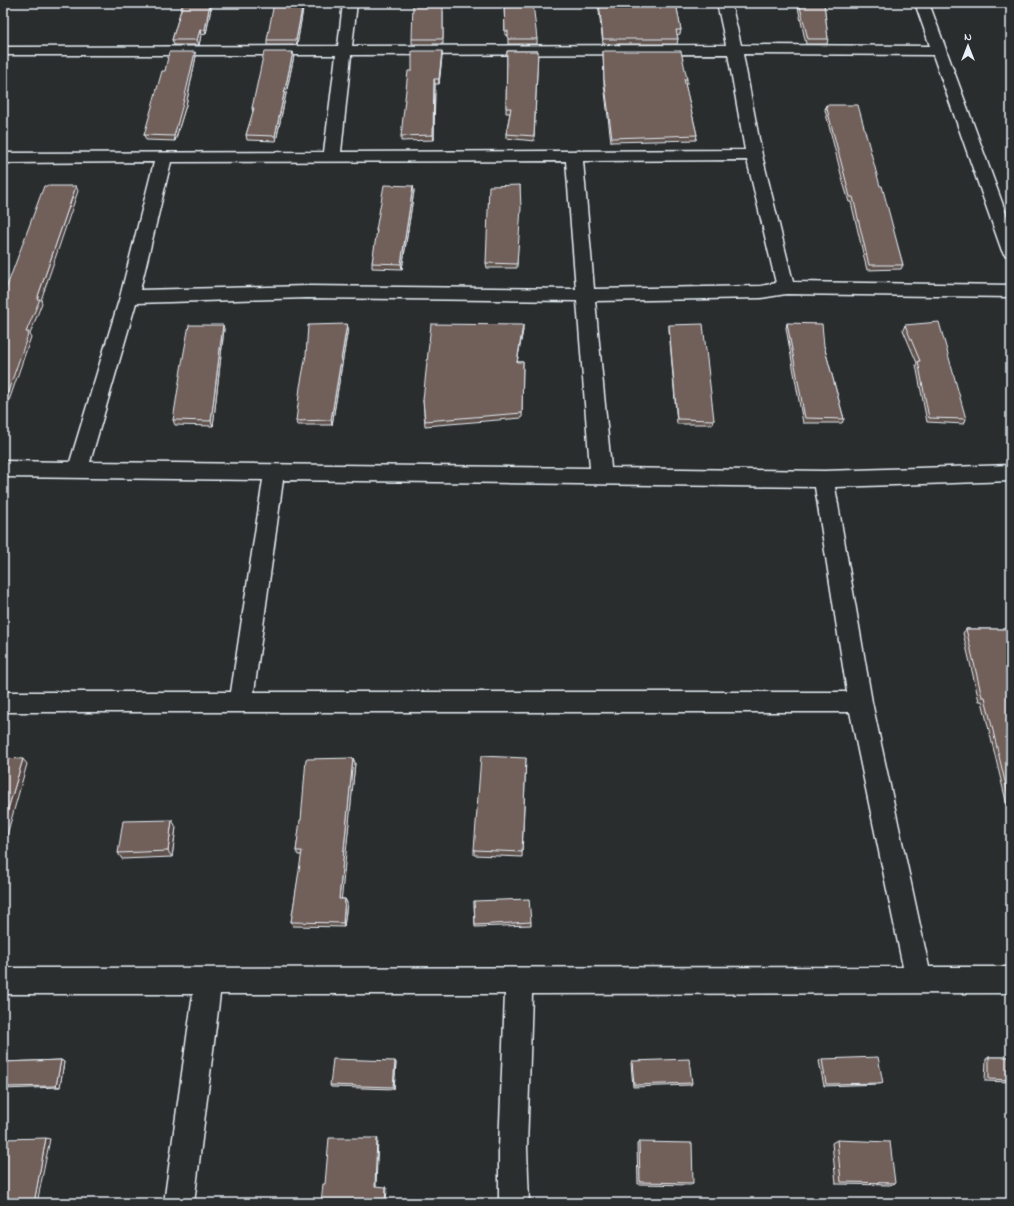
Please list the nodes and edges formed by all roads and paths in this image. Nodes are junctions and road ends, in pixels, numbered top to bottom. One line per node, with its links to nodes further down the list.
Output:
1 (350, 3): 6 (street)
2 (724, 3): 4 (street)
3 (922, 3): 7 (street)
4 (736, 49): 6 (street); 7 (street); 8 (street)
5 (3, 51): 6 (street)
6 (344, 51): 11 (street)
7 (939, 51): 13 (street)
8 (754, 155): 9 (street); 14 (street)
9 (574, 156): 11 (street); 16 (street)
10 (164, 157): 11 (street); 12 (street); 17 (street)
11 (332, 157)
12 (3, 158)
13 (1011, 251)
14 (786, 288): 15 (street); 16 (street)
15 (1011, 291)
16 (586, 295): 17 (street); 22 (street)
17 (129, 297): 19 (street)
18 (3, 469): 19 (street)
19 (78, 470): 20 (street)
20 (274, 472): 22 (street); 25 (street)
21 (1011, 473): 23 (street)
22 (601, 476): 23 (street)
23 (824, 479): 26 (street)
24 (3, 702): 25 (street)
25 (241, 702): 26 (street)
26 (860, 702): 28 (street)
27 (519, 980): 28 (street); 31 (street); 33 (street)
28 (919, 980): 29 (street)
29 (1011, 980)
30 (3, 981): 31 (street)
31 (208, 981): 32 (street)
32 (179, 1203)
33 (514, 1203)

